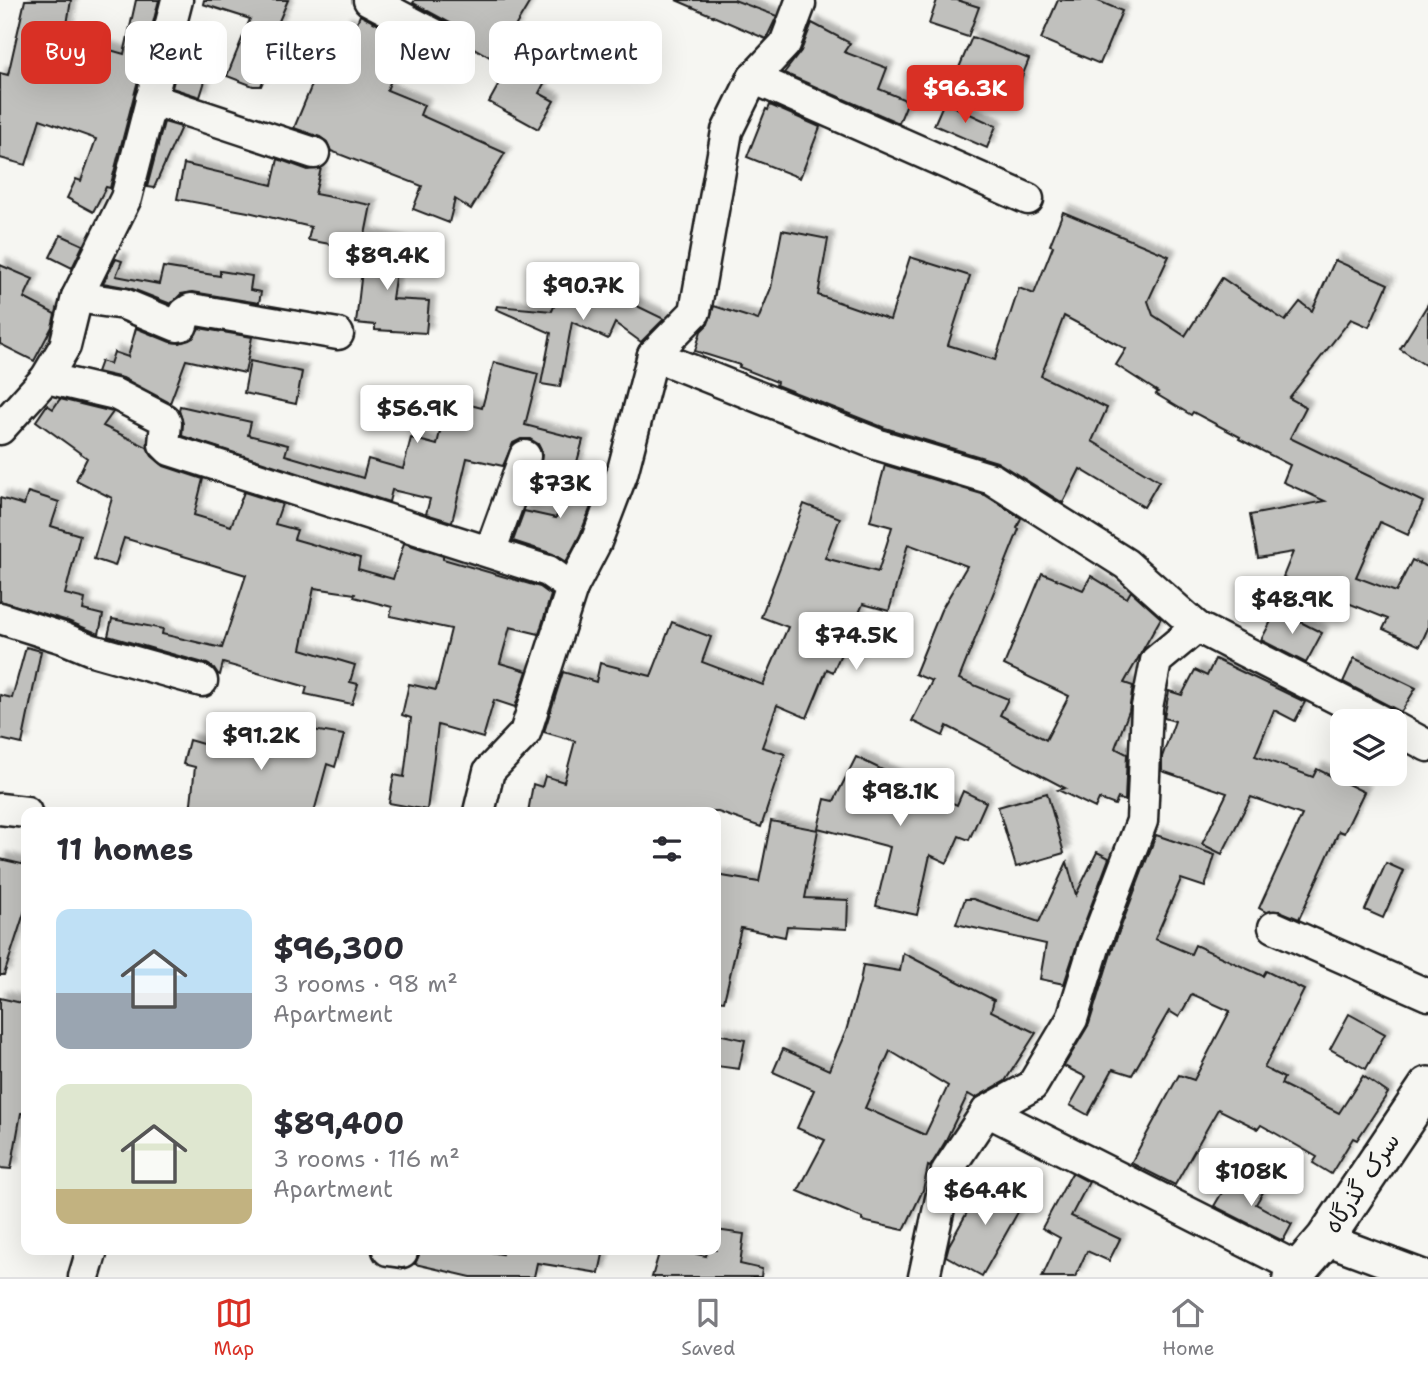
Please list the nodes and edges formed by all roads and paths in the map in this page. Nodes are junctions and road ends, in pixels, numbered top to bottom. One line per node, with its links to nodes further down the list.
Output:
1 (177, 0): 6 (street)
2 (369, 0): 4 (street)
3 (800, 4): 5 (street)
4 (410, 21)
5 (753, 78): 8 (street); 11 (street)
6 (151, 99): 7 (street); 9 (street)
7 (314, 153)
8 (1028, 200)
9 (77, 297): 10 (street); 12 (street)
10 (338, 334)
11 (653, 355): 16 (street); 18 (street)
12 (46, 378): 13 (street); 15 (street)
13 (0, 429)
14 (525, 456): 15 (street)
15 (489, 552): 16 (street)
16 (572, 588): 23 (street)
17 (0, 618): 19 (street)
18 (1198, 627): 20 (street); 29 (street)
19 (202, 681)
20 (1358, 709)
21 (1407, 735): 22 (street)
22 (1428, 746)
23 (480, 807)
24 (0, 809): 25 (street)
25 (21, 811)
26 (1274, 926): 27 (street)
27 (1428, 995)
28 (1428, 1086): 30 (street, سرک گذرگاه)
29 (987, 1111): 32 (street); 34 (street)
30 (1325, 1239): 32 (street, سرک گذرگاه); 35 (street)
31 (91, 1255): 33 (street)
32 (1295, 1273)
33 (85, 1277)
34 (924, 1277)
35 (1427, 1277)

